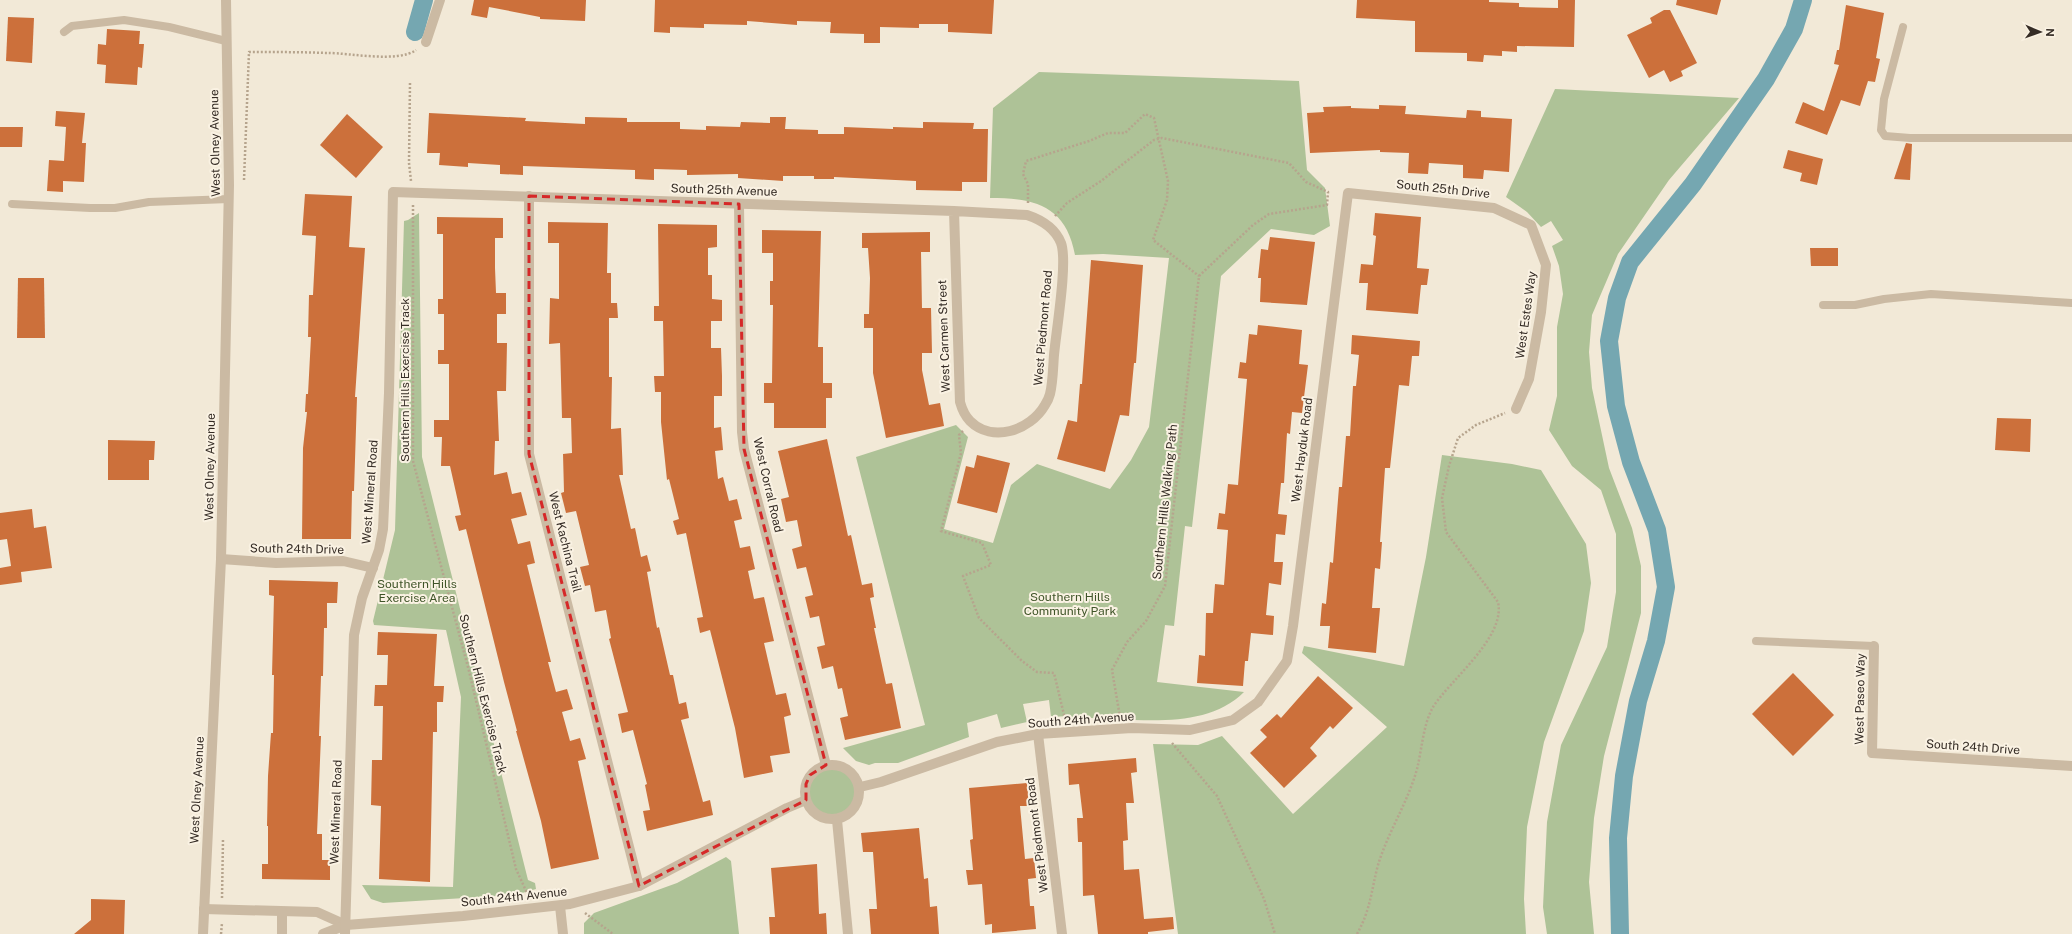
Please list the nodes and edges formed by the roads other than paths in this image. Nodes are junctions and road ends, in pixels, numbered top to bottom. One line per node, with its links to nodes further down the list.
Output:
1 (226, 0): 5 (street, West Olney Avenue)
2 (440, 0): 6 (street)
3 (1902, 27): 7 (lane)
4 (64, 32): 5 (lane)
5 (226, 41): 11 (street, West Olney Avenue)
6 (426, 42)
7 (2072, 138)
8 (393, 192): 10 (street, South 25th Avenue); 22 (street, West Mineral Road)
9 (1348, 192): 15 (street, South 25th Drive); 25 (street, West Hayduk Road)
10 (529, 196): 13 (street, South 25th Avenue); 33 (street, West Kachina Trail)
11 (229, 199): 12 (lane); 21 (street, West Olney Avenue)
12 (12, 204)
13 (739, 204): 14 (street, South 25th Avenue); 28 (street, West Corral Road)
14 (954, 211): 16 (street, South 25th Avenue); 20 (street, West Carmen Street)
15 (1531, 225): 19 (street, West Estes Way)
16 (1050, 227): 20 (street, West Piedmont Road)
17 (2072, 303): 18 (lane)
18 (1823, 306)
19 (1516, 409)
20 (1004, 432)
21 (221, 559): 22 (street, South 24th Drive); 35 (street, West Olney Avenue)
22 (373, 568): 37 (street, West Mineral Road)
23 (1756, 641): 24 (lane)
24 (1874, 646): 27 (street, West Paseo Way)
25 (1258, 702): 26 (street, South 24th Avenue)
26 (1038, 734): 30 (street, South 24th Avenue); 43 (street, West Piedmont Road)
27 (1872, 753): 29 (street, South 24th Drive)
28 (826, 765): 30 (street); 31 (street)
29 (2072, 766)
30 (860, 787): 32 (street)
31 (806, 800): 32 (street); 33 (street, South 24th Avenue)
32 (837, 820): 42 (street)
33 (639, 886): 34 (street, South 24th Avenue)
34 (560, 906): 37 (street, South 24th Avenue); 41 (street)
35 (204, 909): 36 (street, South 24th Avenue); 38 (street, West Olney Avenue)
36 (282, 912): 37 (street, South 24th Avenue); 39 (street)
37 (345, 929): 40 (street, South 24th Avenue)
38 (203, 934)
39 (282, 934)
40 (323, 934)
41 (563, 934)
42 (848, 934)
43 (1062, 934)

